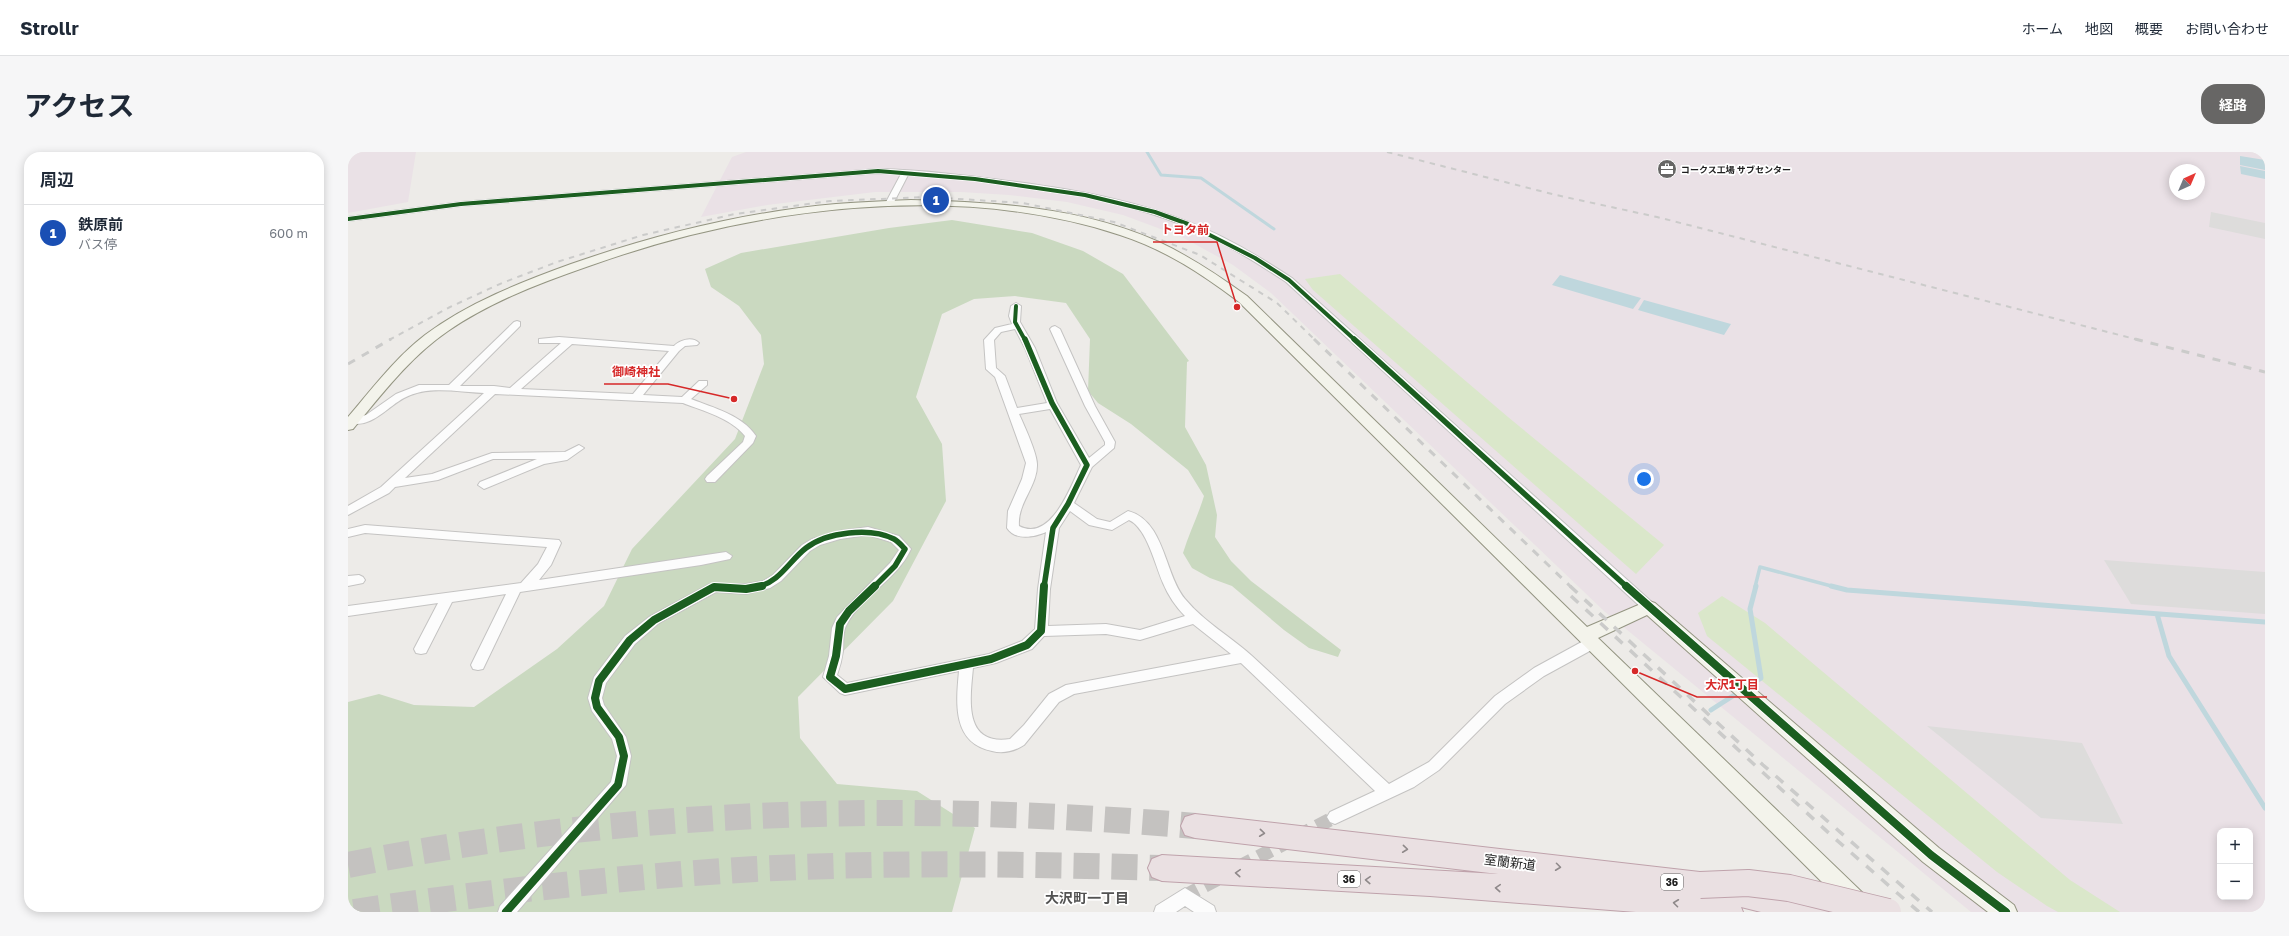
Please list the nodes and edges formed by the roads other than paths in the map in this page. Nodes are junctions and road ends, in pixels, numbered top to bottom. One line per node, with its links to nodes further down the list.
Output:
1 (906, 172): 2 (street); 3 (street); 32 (street)
2 (889, 204): 20 (street); 36 (street)
3 (348, 219)
4 (1016, 306): 6 (street)
5 (517, 324): 13 (street)
6 (1017, 326): 18 (street); 19 (street)
7 (1055, 330): 21 (street)
8 (542, 341): 9 (street)
9 (569, 341): 11 (street); 15 (street)
10 (694, 343): 11 (street)
11 (676, 349): 16 (street)
12 (703, 383): 17 (street)
13 (452, 388): 14 (street); 20 (street)
14 (494, 390): 15 (street); 23 (street)
15 (514, 390): 16 (street)
16 (635, 398): 17 (street)
17 (684, 400): 22 (street)
18 (1053, 405): 19 (street); 21 (street)
19 (1012, 412): 27 (street)
20 (350, 424)
21 (1087, 465): 25 (street)
22 (711, 480)
23 (391, 484): 24 (street); 26 (street)
24 (484, 485)
25 (1068, 504): 27 (street); 34 (street)
26 (348, 511)
27 (1059, 519): 35 (street)
28 (348, 534): 30 (street)
29 (726, 556): 30 (street)
30 (519, 588): 31 (street); 40 (street)
31 (447, 598): 33 (street); 37 (street)
32 (1648, 607): 36 (street); 55 (street)
33 (348, 611)
34 (1196, 618): 35 (street); 38 (street)
35 (1041, 631): 39 (street)
36 (1588, 640): 41 (street); 53 (street)
37 (421, 649)
38 (1244, 658): 39 (street); 41 (street)
39 (967, 664): 47 (street)
40 (478, 665)
41 (1387, 792): 42 (street)
42 (1335, 818)
43 (1195, 826): 45 (highway, 室蘭新道 / 36, one-way to 45)
44 (1162, 868): 46 (highway, 36, one-way to 44)
45 (1700, 885): 52 (highway, 室蘭新道 / 36, bridge); 54 (highway, bridge)
46 (1573, 893): 50 (highway); 51 (highway, 36, one-way to 46)
47 (506, 912)
48 (1162, 912): 49 (street)
49 (1208, 912)
50 (1649, 912)
51 (1728, 912)
52 (1823, 912)
53 (1868, 912)
54 (1888, 912)
55 (2006, 912)

